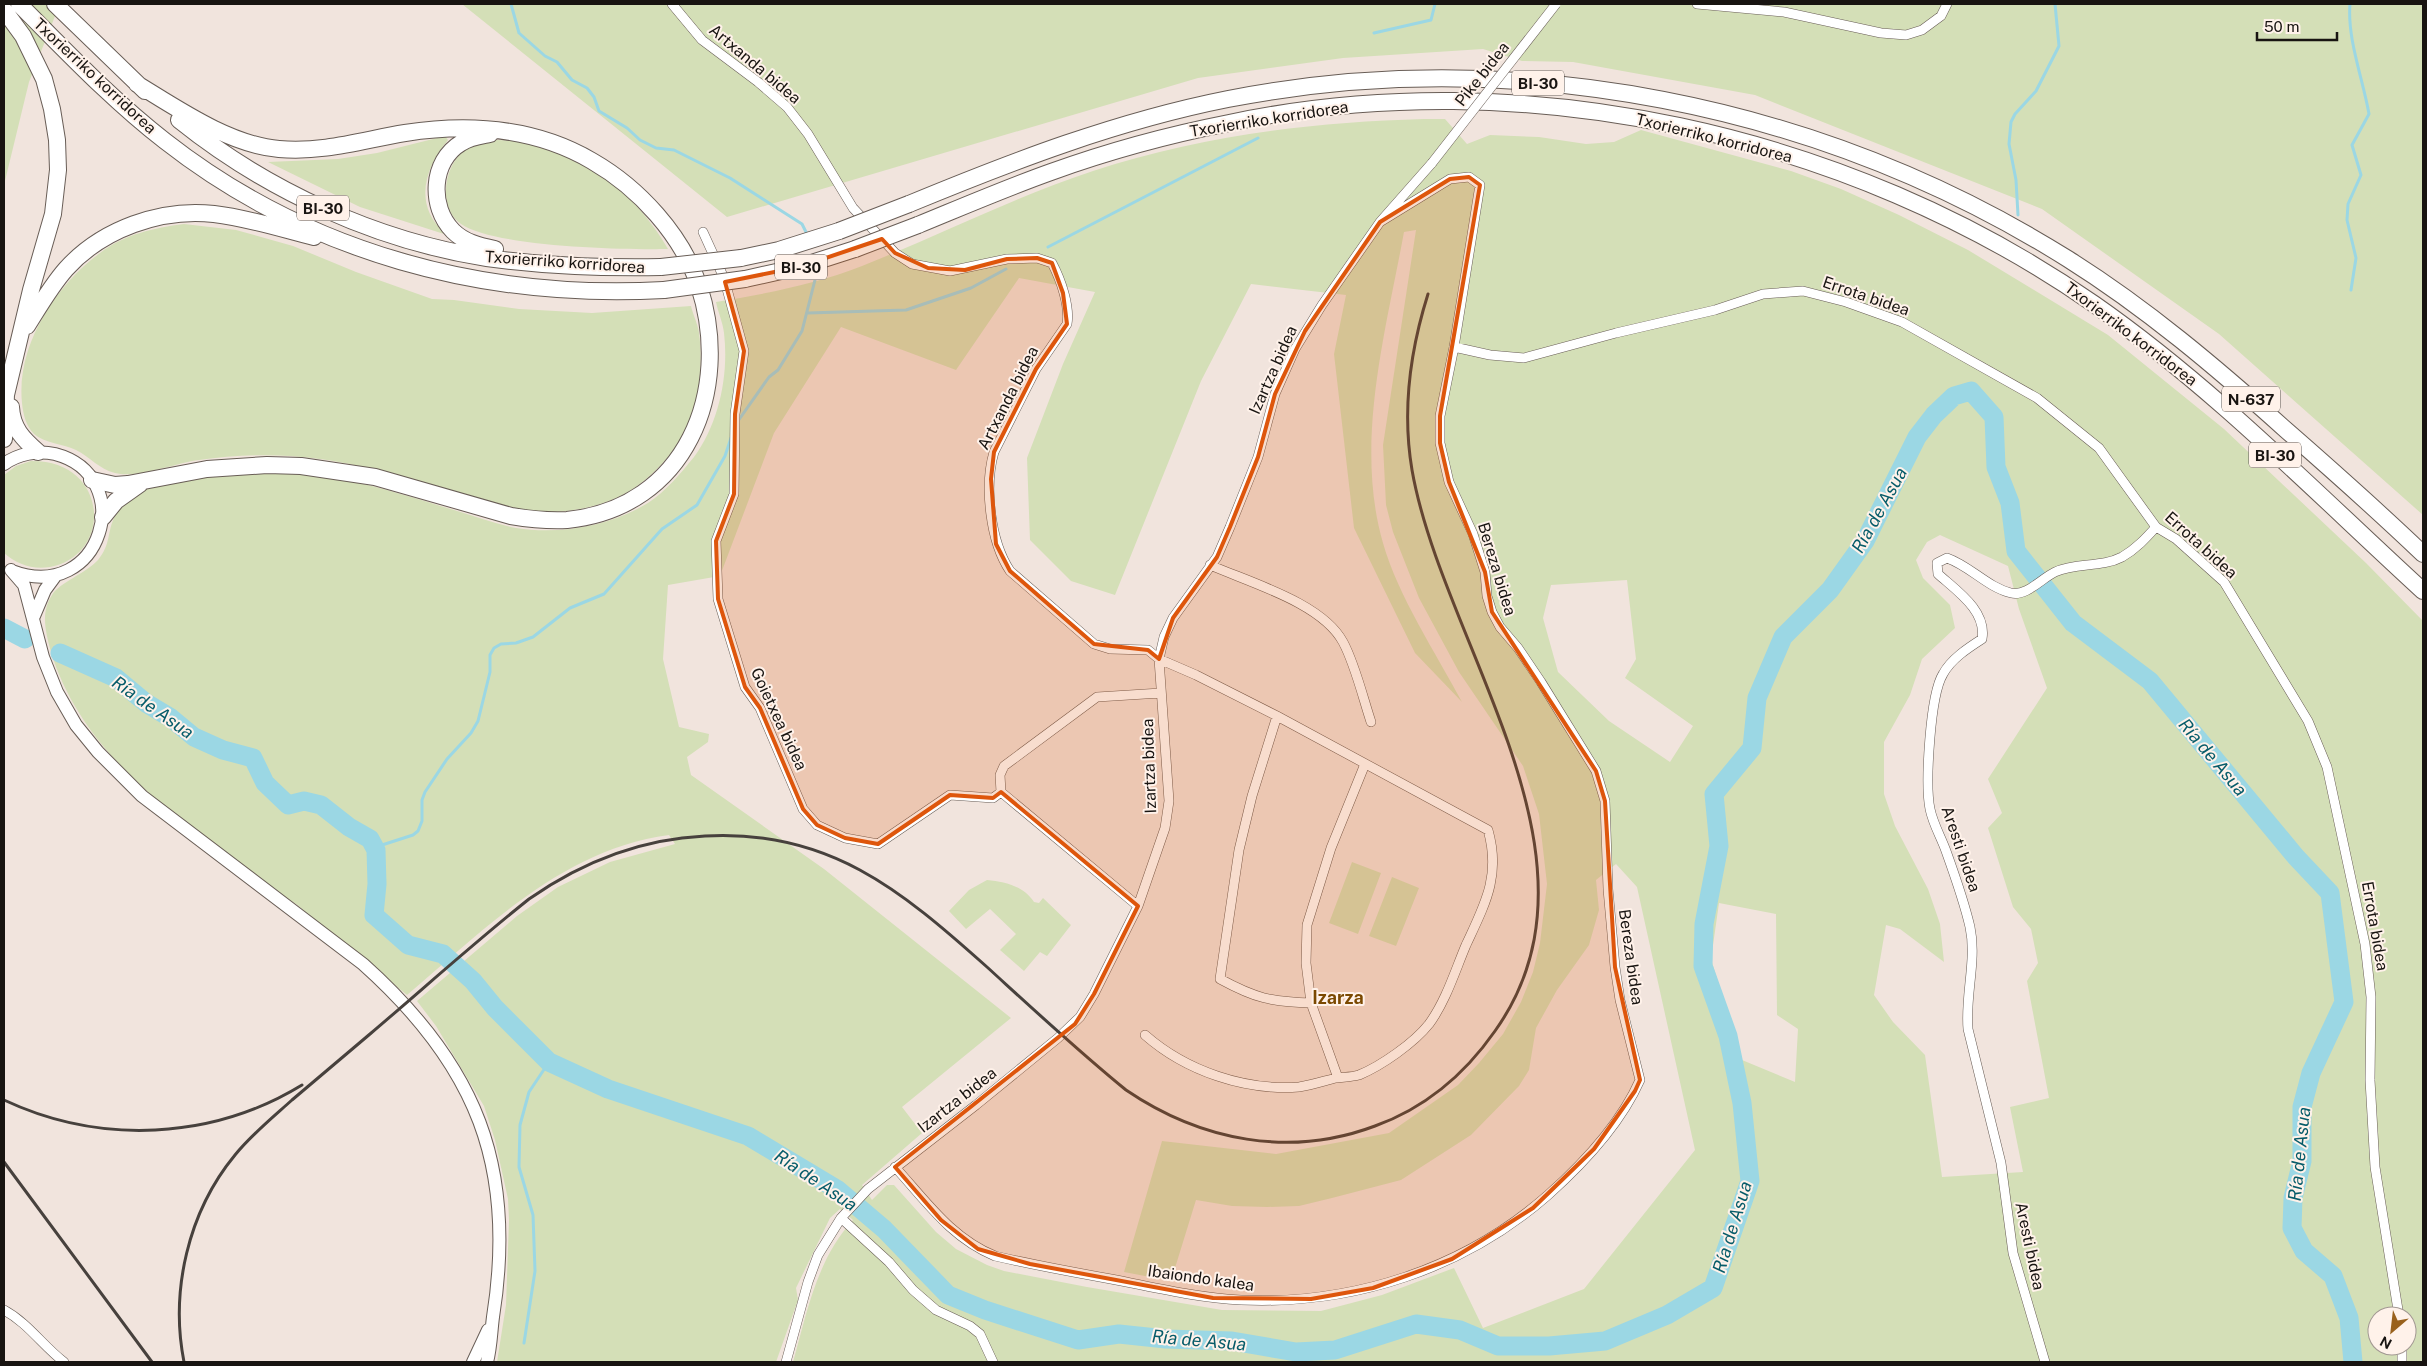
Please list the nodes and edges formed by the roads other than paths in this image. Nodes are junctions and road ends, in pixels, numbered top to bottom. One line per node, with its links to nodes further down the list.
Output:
1 (19, 4): 13 (highway, Txorierriko korridorea / BI-30)
2 (55, 4): 8 (highway, Txorierriko korridorea / BI-30)
3 (672, 4): 32 (street, Artxanda bidea)
4 (1556, 4): 10 (street, Pike bidea, bridge)
5 (1697, 4): 6 (street)
6 (1947, 4)
7 (4, 10): 16 (highway)
8 (137, 84): 9 (highway); 14 (highway, Txorierriko korridorea / BI-30)
9 (504, 131): 14 (highway); 23 (highway)
10 (1432, 163): 11 (street, Izartza bidea)
11 (1380, 222): 17 (street, Bereza bidea); 27 (street, Izartza bidea)
12 (703, 232): 37 (street, Goietxea bidea)
13 (363, 249): 16 (highway); 30 (highway, Txorierriko korridorea / BI-30, bridge)
14 (540, 263): 15 (highway, Txorierriko korridorea / BI-30, bridge)
15 (2137, 306): 26 (highway, Txorierriko korridorea / N-637)
16 (23, 332): 18 (highway)
17 (1454, 347): 25 (street, Errota bidea); 42 (street, Bereza bidea)
18 (14, 365): 19 (highway); 20 (highway)
19 (4, 439)
20 (38, 452): 21 (street); 22 (street)
21 (4, 464)
22 (92, 480): 23 (highway); 24 (street)
23 (142, 483): 24 (highway)
24 (103, 518): 29 (street)
25 (2156, 526): 45 (street, Errota bidea); 53 (street, Aresti bidea)
26 (2423, 554)
27 (1210, 566): 32 (street, Izartza bidea); 35 (street)
28 (7, 568): 29 (street); 31 (street)
29 (56, 575): 31 (street)
30 (2423, 591)
31 (34, 616): 47 (street)
32 (1159, 659): 33 (street, Izartza bidea); 34 (street)
33 (1161, 693): 37 (street); 38 (street, Izartza bidea)
34 (1277, 716): 36 (street); 39 (street)
35 (1371, 722)
36 (1365, 764): 39 (street); 41 (street)
37 (1001, 792): 38 (street)
38 (1138, 906): 43 (street, Izartza bidea)
39 (1311, 1003): 41 (street)
40 (1146, 1035): 41 (street)
41 (1338, 1078)
42 (1640, 1080): 43 (street, Ibaiondo kalea)
43 (894, 1167): 44 (street, Izartza bidea)
44 (842, 1216): 51 (street, Izartza bidea); 52 (street)
45 (2397, 1306)
46 (4, 1310): 48 (street)
47 (493, 1318): 49 (street); 50 (street)
48 (64, 1362)
49 (473, 1362)
50 (487, 1362)
51 (786, 1362)
52 (993, 1362)
53 (2045, 1362)

